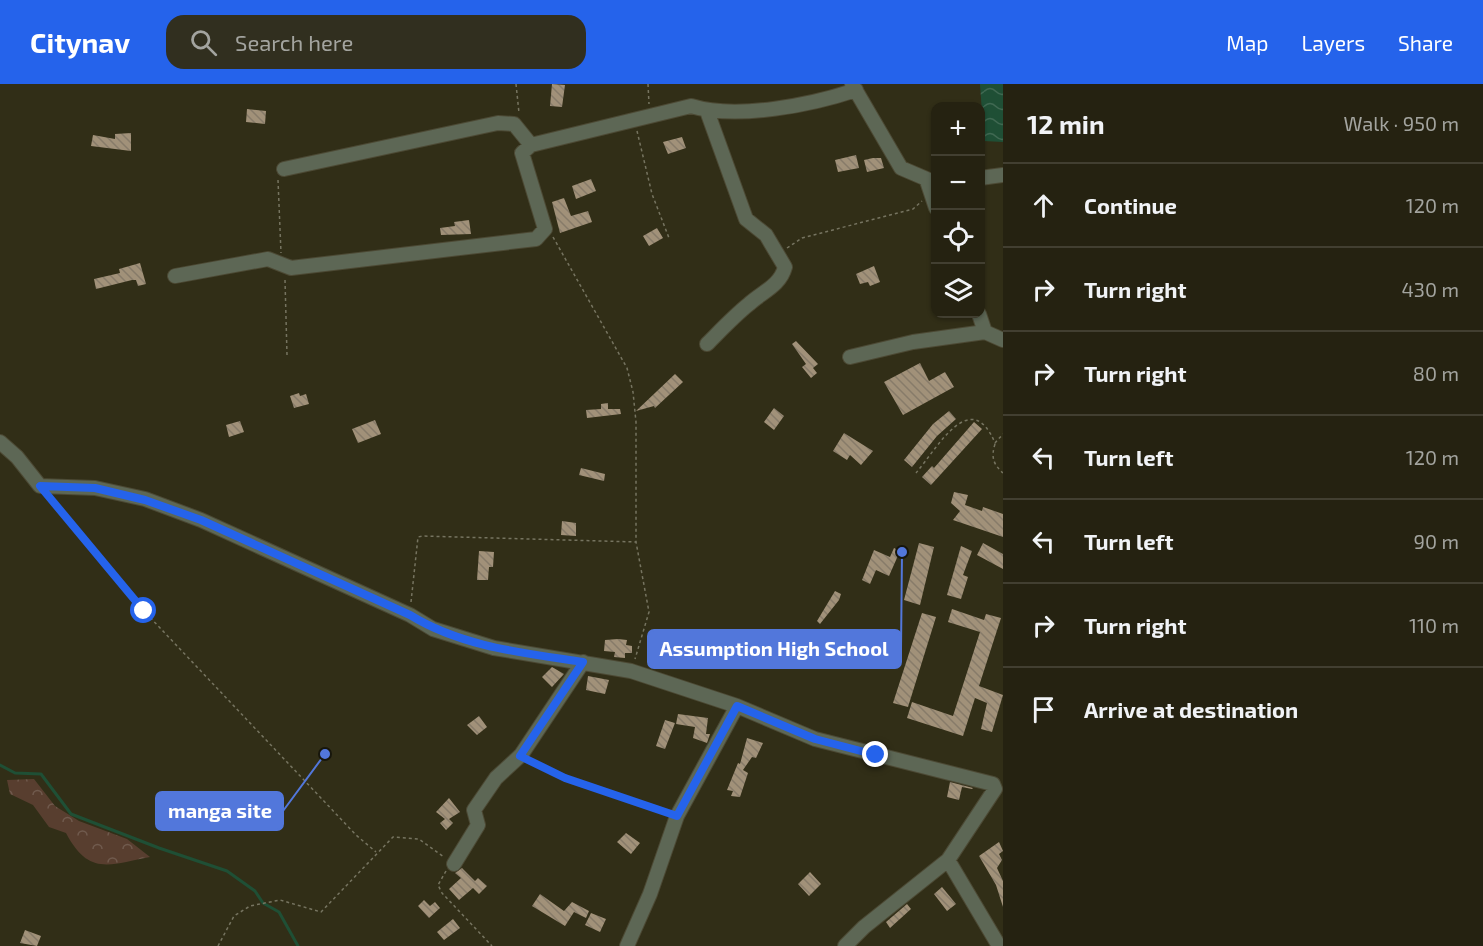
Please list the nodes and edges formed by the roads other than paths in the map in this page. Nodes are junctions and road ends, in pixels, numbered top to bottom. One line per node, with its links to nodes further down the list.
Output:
1 (854, 87): 2 (street); 7 (street)
2 (707, 111): 3 (street); 12 (street)
3 (531, 146): 4 (street); 8 (street)
4 (284, 169)
5 (1003, 175): 6 (street)
6 (985, 177)
7 (931, 186)
8 (175, 276)
9 (980, 318): 10 (street)
10 (985, 332): 11 (street); 13 (street)
11 (1003, 340)
12 (707, 344)
13 (850, 357)
14 (0, 442): 15 (street)
15 (583, 662): 16 (street); 18 (street)
16 (737, 706): 17 (street); 19 (street)
17 (948, 860): 20 (street); 21 (street)
18 (454, 864)
19 (627, 946)
20 (845, 946)
21 (999, 946)

